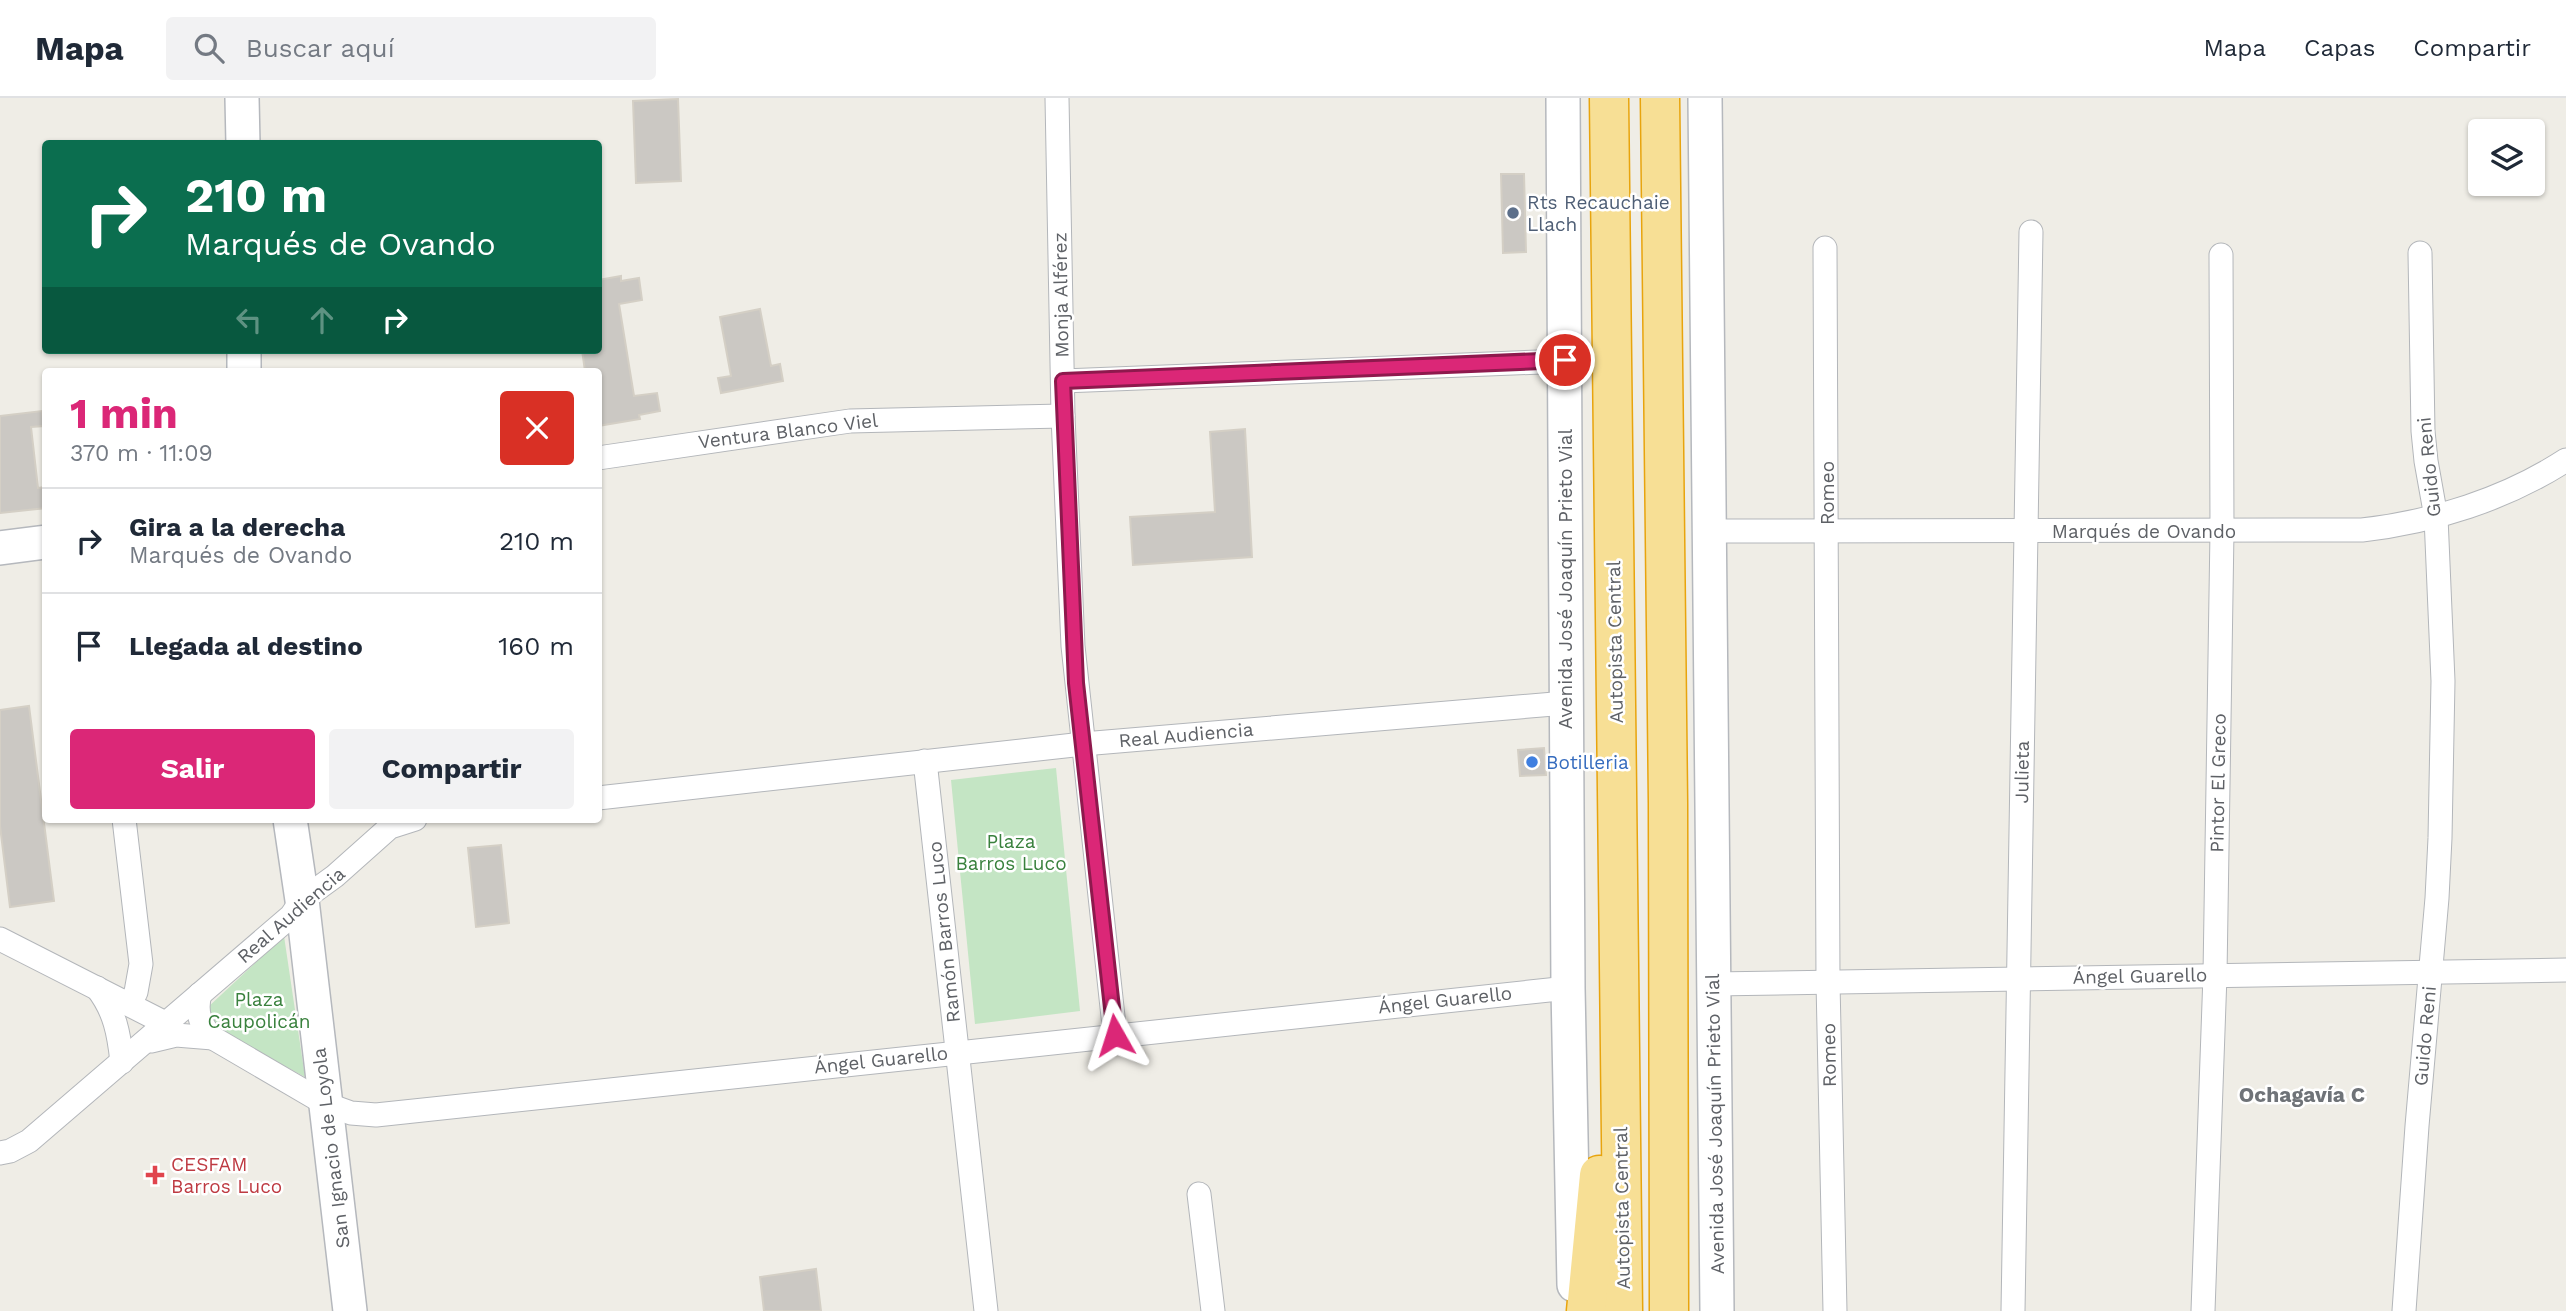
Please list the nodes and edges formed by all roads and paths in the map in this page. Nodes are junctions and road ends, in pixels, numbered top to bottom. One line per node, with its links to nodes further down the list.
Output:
1 (242, 98): 7 (main road)
2 (1057, 98): 13 (street, Monja Alférez)
3 (1563, 98): 12 (main road, Avenida José Joaquín Prieto Vial)
4 (1609, 98): 43 (highway, Autopista Central)
5 (1660, 98): 53 (highway)
6 (1705, 98): 18 (main road, Avenida José Joaquín Prieto Vial)
7 (243, 140)
8 (2031, 232): 20 (street, Julieta)
9 (1825, 248): 19 (street, Romeo)
10 (2420, 253): 17 (street, Guido Reni)
11 (2221, 255): 21 (street, Pintor El Greco)
12 (1565, 360): 13 (street); 24 (main road, Avenida José Joaquín Prieto Vial)
13 (1063, 381): 14 (street, Monja Alférez)
14 (1063, 416): 15 (street, Ventura Blanco Viel); 25 (street, Monja Alférez)
15 (602, 457)
16 (2566, 460): 17 (street, Marqués de Ovando)
17 (2436, 517): 21 (street, Marqués de Ovando); 34 (street, Guido Reni)
18 (1709, 531): 19 (street, Marqués de Ovando); 38 (main road, Avenida José Joaquín Prieto Vial)
19 (1826, 531): 20 (street, Marqués de Ovando); 37 (street, Romeo)
20 (2026, 531): 21 (street, Marqués de Ovando); 36 (street, Julieta)
21 (2222, 531): 35 (street, Pintor El Greco)
22 (42, 543): 23 (main road)
23 (0, 548)
24 (1566, 703): 25 (street, Real Audiencia); 40 (main road, Avenida José Joaquín Prieto Vial)
25 (1083, 744): 26 (street, Real Audiencia); 45 (street, Monja Alférez)
26 (925, 761): 27 (street, Real Audiencia); 48 (street, Ramón Barros Luco)
27 (602, 798)
28 (124, 823): 42 (street)
29 (291, 823): 31 (main road, San Ignacio de Loyola)
30 (402, 823): 31 (street, Real Audiencia)
31 (302, 900): 41 (street, Real Audiencia); 50 (main road, San Ignacio de Loyola)
32 (0, 939): 39 (street)
33 (2566, 970): 34 (street, Ángel Guarello)
34 (2431, 972): 35 (street, Ángel Guarello); 66 (street, Guido Reni)
35 (2216, 975): 36 (street, Ángel Guarello); 65 (street, Pintor El Greco)
36 (2019, 978): 37 (street, Ángel Guarello); 64 (street, Julieta)
37 (1828, 982): 38 (street, Ángel Guarello); 63 (street, Romeo)
38 (1713, 984): 62 (main road, Avenida José Joaquín Prieto Vial)
39 (97, 988): 42 (street); 49 (street)
40 (1568, 988): 45 (street, Ángel Guarello); 57 (main road, Avenida José Joaquín Prieto Vial)
41 (200, 994): 44 (street, Real Audiencia); 46 (street)
42 (130, 1004): 44 (street)
43 (1619, 1013): 58 (highway); 59 (highway, Autopista Central)
44 (167, 1024): 47 (street, Ángel Guarello)
45 (1115, 1035): 48 (street, Ángel Guarello)
46 (213, 1038): 47 (street, Ángel Guarello); 50 (street, Ángel Guarello)
47 (143, 1044): 49 (street, Ángel Guarello)
48 (958, 1052): 50 (street, Ángel Guarello); 55 (street, Ramón Barros Luco)
49 (122, 1062): 51 (street, Ángel Guarello)
50 (326, 1104): 54 (main road, San Ignacio de Loyola)
51 (0, 1153)
52 (1199, 1194): 56 (street)
53 (1669, 1196): 60 (highway); 61 (highway)
54 (350, 1311)
55 (986, 1311)
56 (1213, 1311)
57 (1575, 1311)
58 (1586, 1311)
59 (1623, 1311)
60 (1669, 1311)
61 (1681, 1311)
62 (1717, 1311)
63 (1835, 1311)
64 (2013, 1311)
65 (2203, 1311)
66 (2404, 1311)

